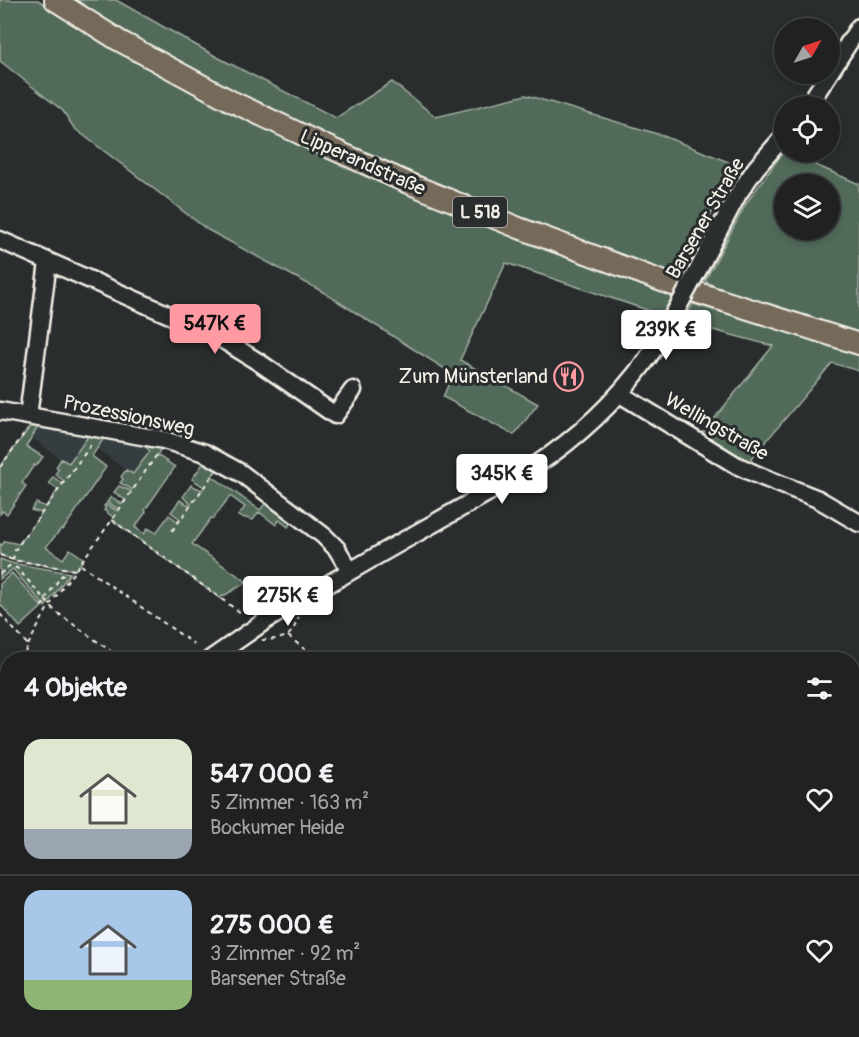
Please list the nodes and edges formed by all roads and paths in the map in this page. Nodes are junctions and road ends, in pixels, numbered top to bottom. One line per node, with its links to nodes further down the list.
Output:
1 (55, 0): 7 (main road, Lipperandstraße / L 518)
2 (859, 27): 3 (street)
3 (814, 96)
4 (774, 147): 9 (street, Barsener Straße, bridge)
5 (0, 240): 6 (street)
6 (48, 262): 8 (street); 11 (street)
7 (859, 344)
8 (353, 390)
9 (620, 394): 17 (street, Wellingstraße); 23 (street, Barsener Straße)
10 (0, 411): 11 (street, Prozessionsweg)
11 (31, 416): 12 (street, Prozessionsweg); 15 (path)
12 (98, 428): 13 (street, Prozessionsweg); 20 (path)
13 (164, 440): 14 (street, Prozessionsweg); 16 (path)
14 (222, 462): 18 (path); 23 (street, Prozessionsweg)
15 (0, 467)
16 (112, 520): 21 (path); 29 (path)
17 (859, 523)
18 (172, 531)
19 (0, 555): 20 (path)
20 (13, 560): 22 (path)
21 (80, 564): 22 (path); 32 (path)
22 (75, 570): 25 (path)
23 (351, 571): 36 (street, Barsener Straße)
24 (0, 574): 26 (path)
25 (68, 580): 26 (path); 28 (path)
26 (45, 601): 27 (path); 28 (path)
27 (41, 606)
28 (49, 606): 33 (path); 35 (path)
29 (241, 613)
30 (0, 614): 33 (path)
31 (288, 636): 37 (path)
32 (194, 644)
33 (28, 645): 34 (path)
34 (25, 652)
35 (112, 652)
36 (220, 652)
37 (308, 652)

